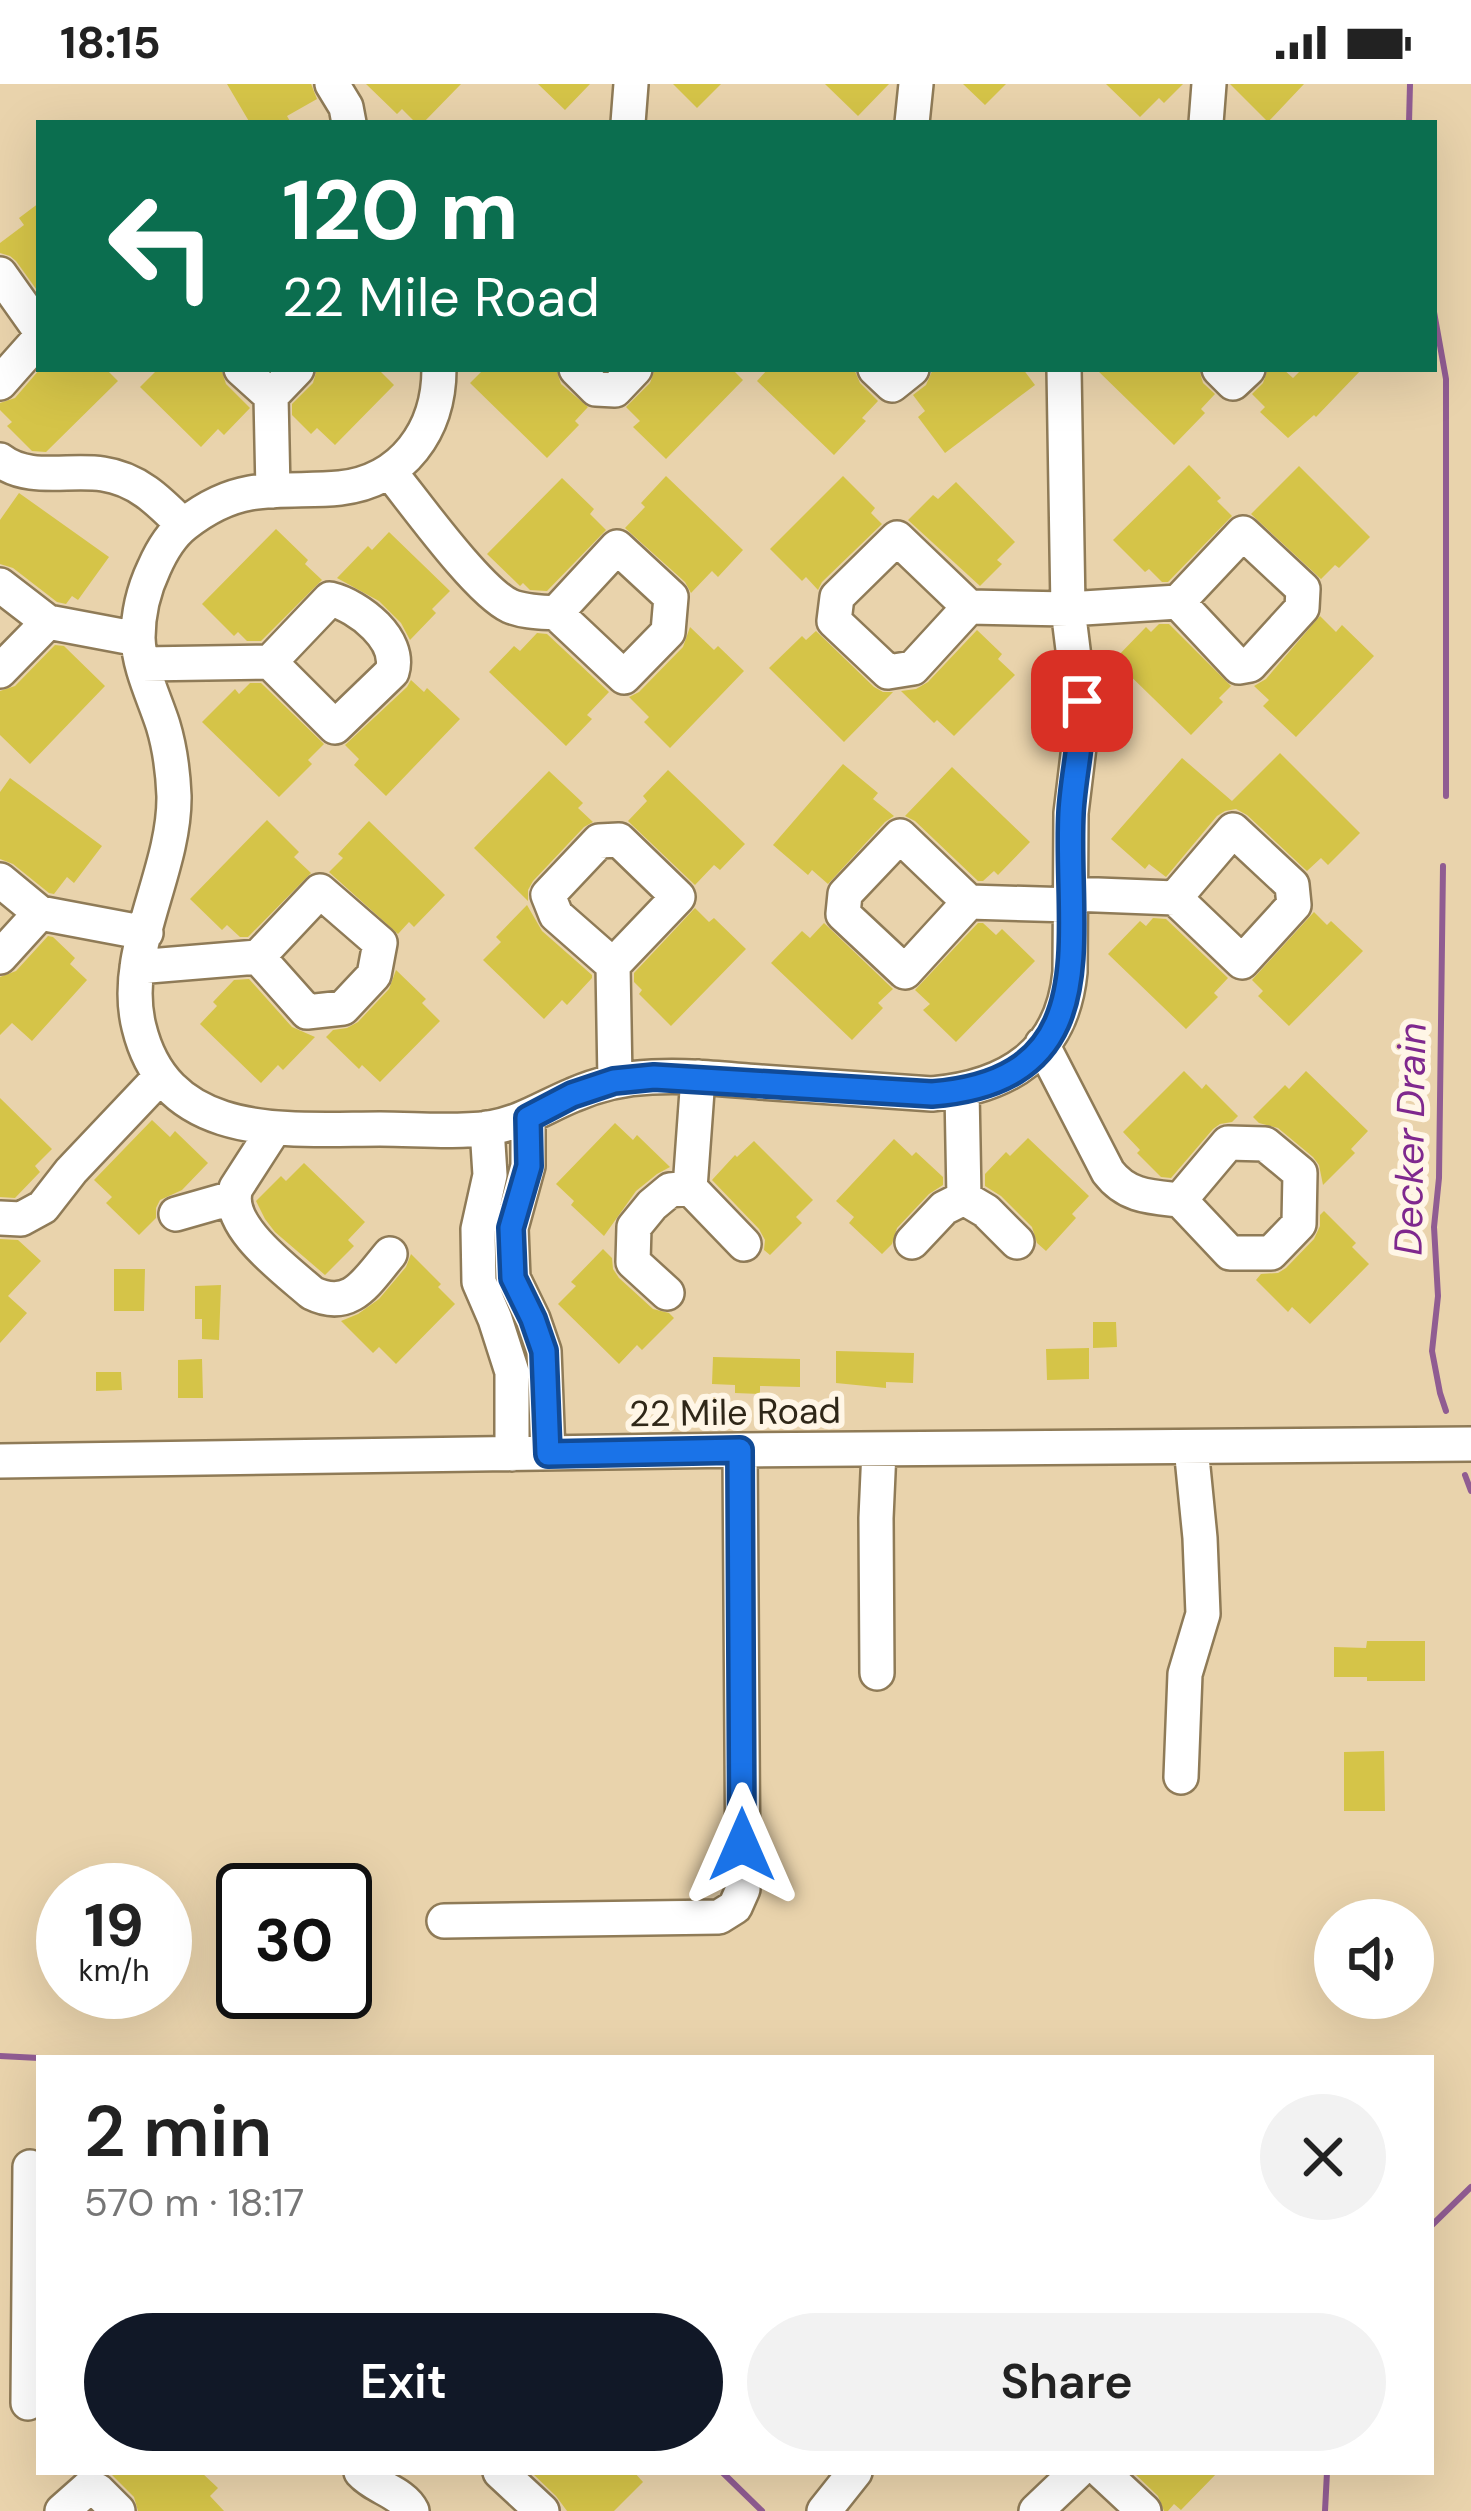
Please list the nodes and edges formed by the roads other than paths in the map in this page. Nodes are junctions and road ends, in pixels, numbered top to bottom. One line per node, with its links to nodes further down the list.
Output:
1 (631, 84): 4 (street)
2 (916, 84): 5 (street)
3 (1209, 84): 6 (street)
4 (628, 120)
5 (912, 120)
6 (1206, 120)
7 (0, 274): 8 (street)
8 (36, 325)
9 (36, 342): 20 (street)
10 (244, 372): 21 (street)
11 (294, 372): 21 (street)
12 (439, 372): 23 (street)
13 (579, 372): 14 (street)
14 (632, 372)
15 (878, 372): 16 (street)
16 (908, 372)
17 (1064, 372): 29 (street)
18 (1222, 372): 19 (street)
19 (1245, 372)
20 (0, 383)
21 (271, 396): 24 (street)
22 (0, 460): 25 (street)
23 (390, 472): 24 (street); 30 (street)
24 (273, 491): 25 (street)
25 (183, 525): 32 (street)
26 (0, 585): 31 (street)
27 (1178, 602): 29 (street)
28 (968, 607): 29 (street)
29 (1067, 609): 37 (street)
30 (556, 613)
31 (48, 622): 32 (street); 34 (street)
32 (140, 652): 33 (street); 40 (street)
33 (270, 662)
34 (0, 671)
35 (0, 880): 39 (street)
36 (1174, 898): 37 (street)
37 (1072, 899): 38 (street); 45 (street)
38 (969, 902)
39 (40, 913): 40 (street); 41 (street)
40 (146, 933): 44 (street)
41 (0, 957)
42 (258, 957): 44 (street)
43 (613, 964): 48 (street)
44 (137, 967): 46 (street)
45 (1042, 1044): 49 (street); 56 (street)
46 (161, 1076): 52 (street); 58 (street)
47 (698, 1078): 48 (street); 49 (street); 53 (street)
48 (614, 1081): 50 (street)
49 (962, 1091): 55 (street)
50 (528, 1118): 51 (street); 63 (street)
51 (487, 1128): 52 (street); 63 (street)
52 (274, 1129): 54 (street)
53 (690, 1188): 61 (street); 64 (street)
54 (232, 1198): 57 (street); 62 (street)
55 (964, 1198): 59 (street); 60 (street)
56 (1180, 1200)
57 (176, 1214)
58 (0, 1218)
59 (912, 1242)
60 (1017, 1242)
61 (744, 1244)
62 (390, 1254)
63 (496, 1280): 69 (street); 70 (street)
64 (667, 1293)
65 (1471, 1444): 66 (street, 22 Mile Road)
66 (1191, 1447): 68 (street, 22 Mile Road); 73 (street)
67 (740, 1450): 68 (street, 22 Mile Road); 70 (street, 22 Mile Road); 74 (street)
68 (879, 1450): 72 (street)
69 (512, 1454): 70 (street, 22 Mile Road); 71 (street, 22 Mile Road)
70 (548, 1454)
71 (0, 1461)
72 (877, 1673)
73 (1181, 1777)
74 (444, 1921)
75 (35, 2171): 76 (street); 78 (street)
76 (0, 2196)
77 (0, 2257): 78 (street)
78 (34, 2289): 79 (street)
79 (22, 2404)
80 (364, 2475): 88 (street)
81 (503, 2475): 89 (street)
82 (852, 2475): 90 (street)
83 (1074, 2475): 91 (street)
84 (1105, 2475): 92 (street)
85 (87, 2480): 86 (street); 87 (street)
86 (62, 2511)
87 (118, 2511)
88 (412, 2511)
89 (542, 2511)
90 (824, 2511)
91 (1036, 2511)
92 (1144, 2511)

